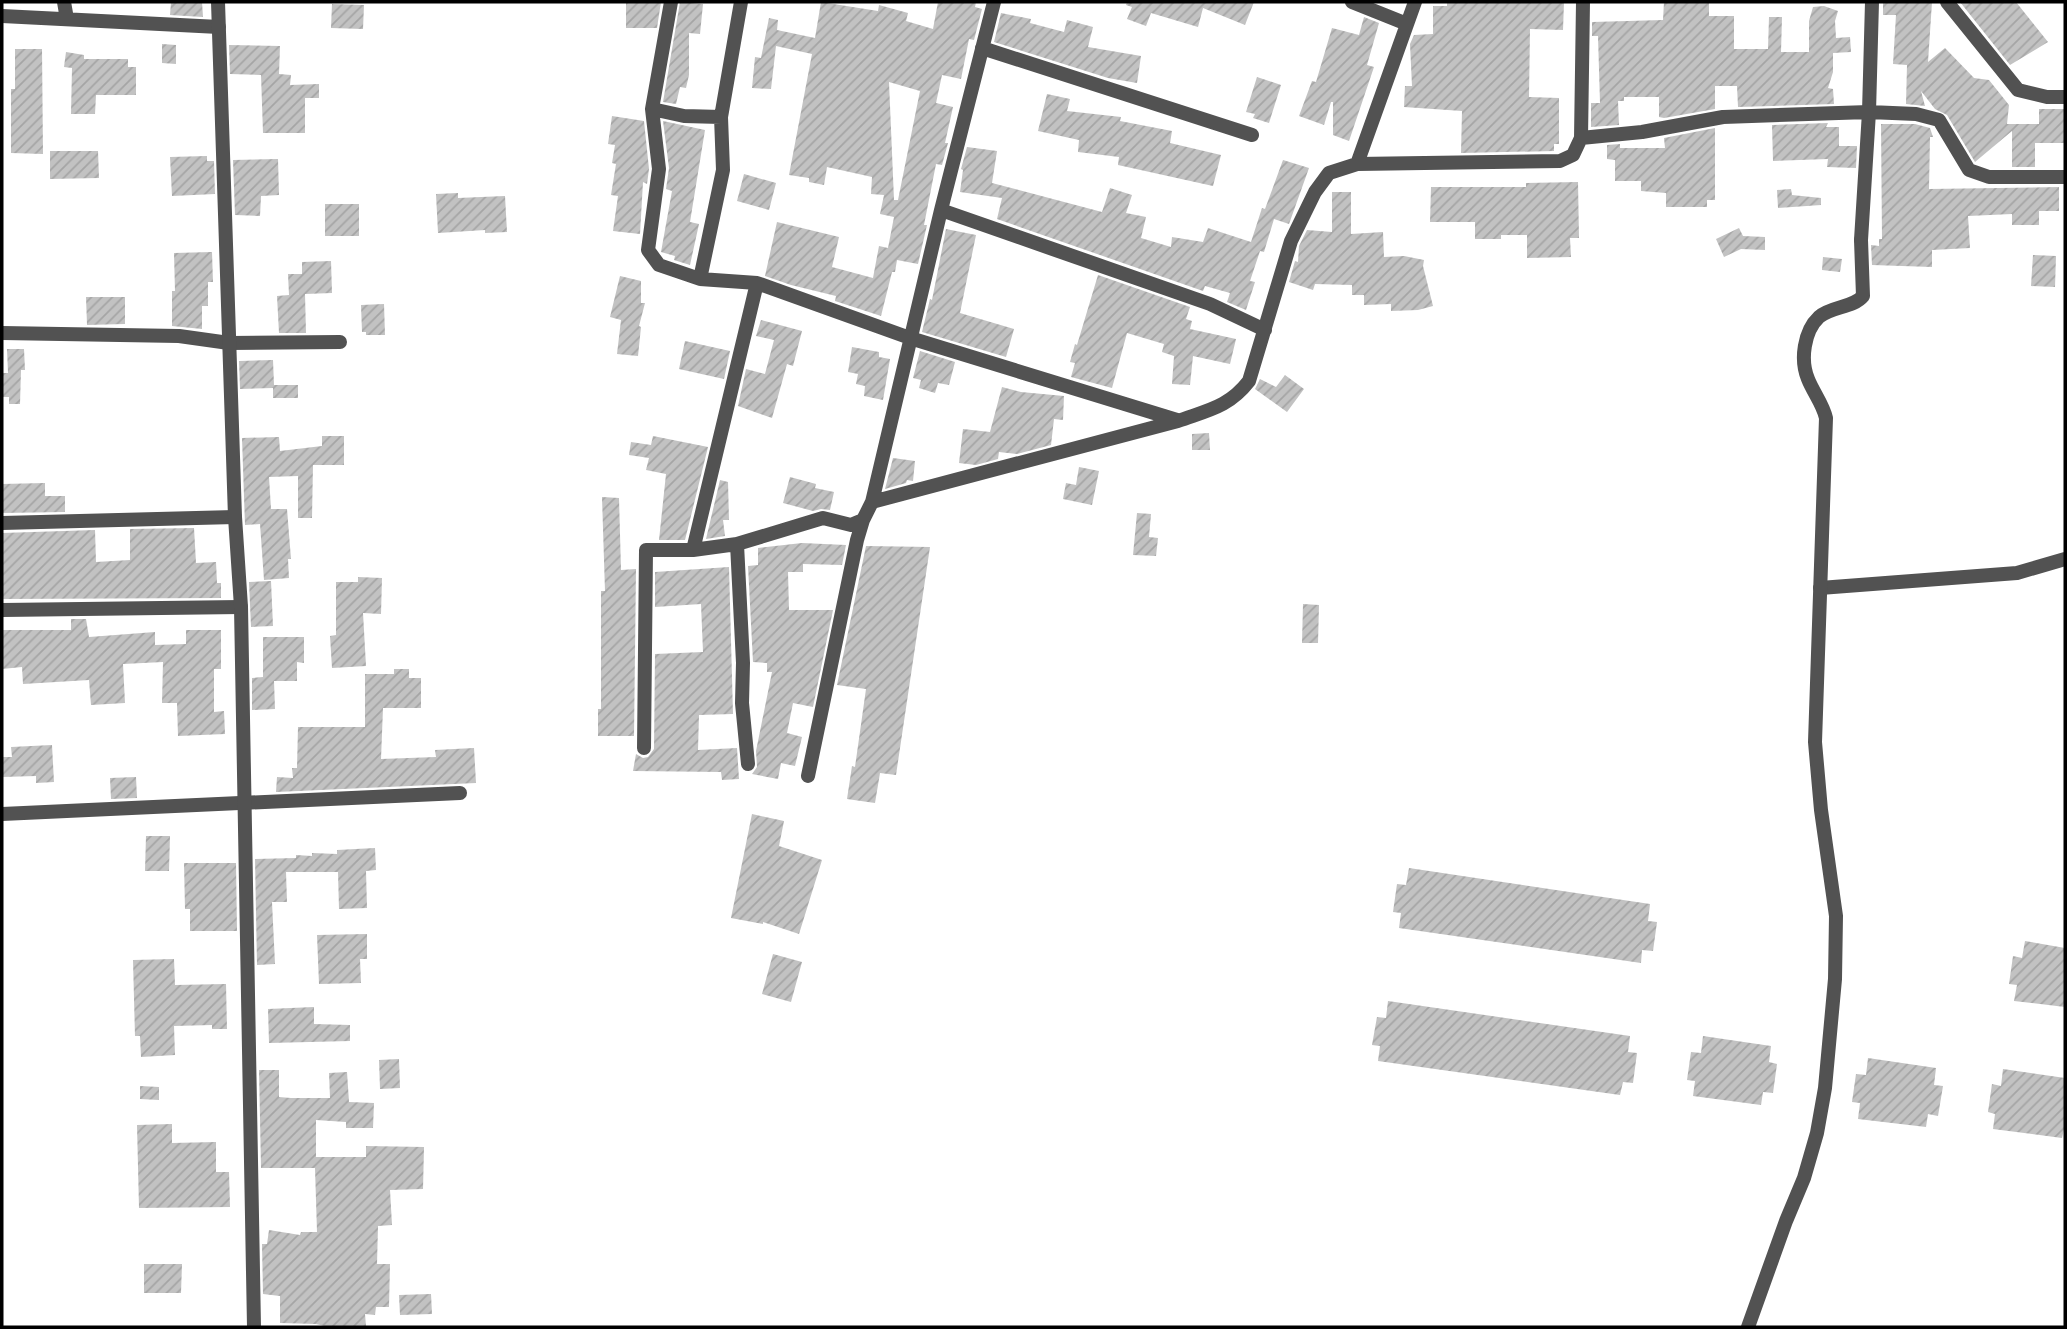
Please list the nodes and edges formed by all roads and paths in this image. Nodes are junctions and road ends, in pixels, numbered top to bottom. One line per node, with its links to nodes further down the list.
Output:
1 (64, 2): 12 (street)
2 (218, 2): 14 (street)
3 (671, 2): 17 (street)
4 (741, 2): 19 (street)
5 (994, 2): 15 (street)
6 (1352, 2): 13 (street)
7 (1415, 2): 13 (street)
8 (1583, 2): 21 (street)
9 (1872, 2): 18 (street)
10 (1947, 2): 16 (street)
11 (6, 12): 12 (street)
12 (67, 19): 14 (street)
13 (1407, 24): 22 (street)
14 (219, 27): 31 (street)
15 (982, 48): 20 (street); 24 (street)
16 (2065, 97)
17 (652, 109): 19 (street); 25 (street)
18 (1869, 112): 21 (street); 23 (street); 40 (street)
19 (721, 117): 25 (street)
20 (1252, 135)
21 (1581, 138): 22 (street)
22 (1357, 164): 27 (street)
23 (2065, 177)
24 (941, 210): 27 (street); 29 (street)
25 (699, 279): 26 (street)
26 (757, 283): 29 (street); 38 (street)
27 (1265, 330): 32 (street)
28 (2, 333): 31 (street)
29 (910, 338): 32 (street); 33 (street)
30 (340, 342): 31 (street)
31 (229, 343): 34 (street)
32 (1178, 421): 33 (street)
33 (872, 502): 35 (street)
34 (235, 517): 36 (street); 41 (street)
35 (863, 520): 37 (street); 45 (street)
36 (2, 523)
37 (737, 544): 38 (street); 44 (street)
38 (692, 550): 43 (street)
39 (2065, 559): 40 (street)
40 (1820, 588): 50 (street)
41 (241, 607): 42 (street); 47 (street)
42 (2, 610)
43 (643, 748)
44 (748, 764)
45 (808, 776)
46 (460, 793): 47 (street)
47 (245, 805): 48 (street); 49 (street)
48 (2, 814)
49 (254, 1327)
50 (1748, 1327)

